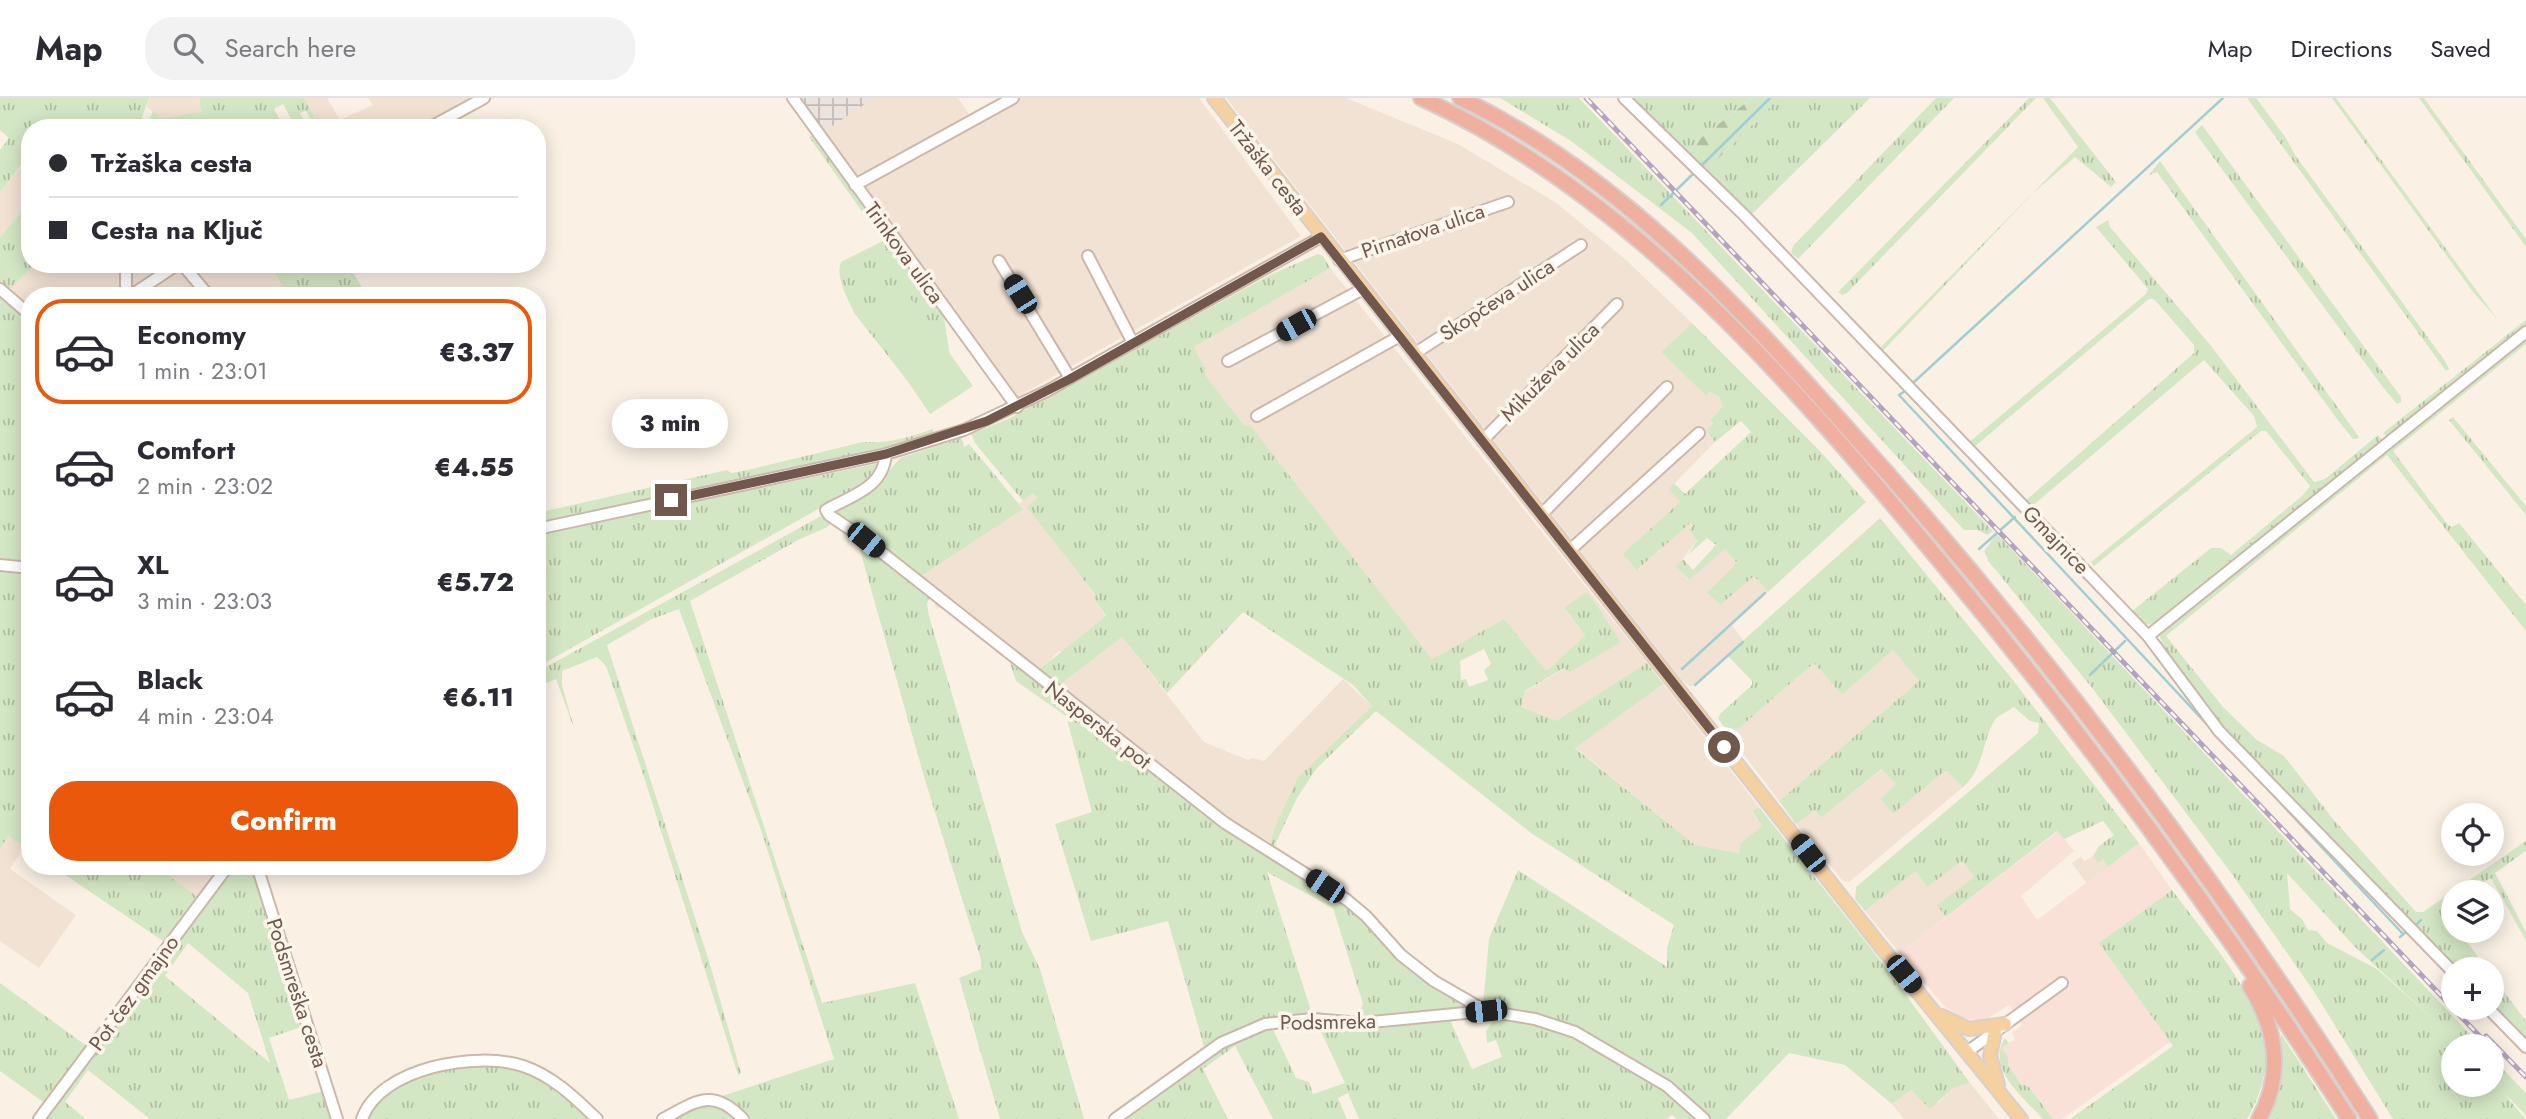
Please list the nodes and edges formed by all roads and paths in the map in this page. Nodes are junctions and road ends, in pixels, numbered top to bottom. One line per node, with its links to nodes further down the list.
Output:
1 (484, 98): 8 (street)
2 (793, 98): 9 (street, Trinkova ulica)
3 (1013, 98): 9 (street)
4 (1214, 98): 11 (main road, Tržaška cesta)
5 (1421, 98): 44 (highway)
6 (1461, 98): 65 (highway)
7 (1624, 98): 41 (street, Gmajnice)
8 (446, 119)
9 (855, 186): 31 (street, Trinkova ulica)
10 (1508, 202): 14 (street, Pirnatova ulica)
11 (1321, 237): 14 (main road, Tržaška cesta); 26 (street)
12 (1581, 245): 27 (street, Skopčeva ulica)
13 (1088, 256): 26 (street)
14 (1339, 260): 21 (main road, Tržaška cesta)
15 (999, 261): 29 (street)
16 (165, 273): 18 (street)
17 (188, 273): 19 (street)
18 (143, 287)
19 (201, 287)
20 (0, 289): 23 (street)
21 (1363, 289): 25 (main road, Tržaška cesta); 28 (street)
22 (1617, 304): 34 (street, Mikuževa ulica)
23 (21, 307)
24 (2526, 332): 41 (street)
25 (1400, 336): 27 (main road, Tržaška cesta); 32 (street)
26 (1133, 343): 29 (street)
27 (1414, 354): 34 (main road, Tržaška cesta)
28 (1228, 361)
29 (1070, 379): 31 (street)
30 (1667, 387): 36 (street)
31 (1017, 407): 35 (street)
32 (1257, 416)
33 (1699, 433): 38 (street)
34 (1482, 441): 36 (main road, Tržaška cesta)
35 (886, 454): 37 (street); 48 (street, Nasperska pot)
36 (1541, 514): 38 (main road, Tržaška cesta)
37 (546, 527)
38 (1570, 551): 47 (main road, Tržaška cesta)
39 (0, 565): 40 (street)
40 (21, 567)
41 (2148, 636): 45 (street, Gmajnice)
42 (221, 875): 54 (street, Pot čez gmajno)
43 (260, 875): 55 (street, Podsmreška cesta)
44 (2223, 932): 63 (highway); 64 (highway)
45 (2441, 960)
46 (2062, 983): 50 (street)
47 (1933, 1010): 50 (main road); 52 (main road, Tržaška cesta)
48 (1486, 1011): 60 (street, Podsmreka); 61 (street)
49 (2500, 1020): 51 (street)
50 (2000, 1027): 52 (street); 53 (main road)
51 (2526, 1047)
52 (1966, 1052): 53 (main road, Tržaška cesta)
53 (2004, 1098): 62 (main road, Tržaška cesta)
54 (39, 1119)
55 (337, 1119)
56 (362, 1119): 57 (street)
57 (597, 1119)
58 (663, 1119): 59 (street)
59 (743, 1119)
60 (1115, 1119)
61 (1704, 1119)
62 (2021, 1119)
63 (2259, 1119)
64 (2348, 1119)
65 (2370, 1119)

